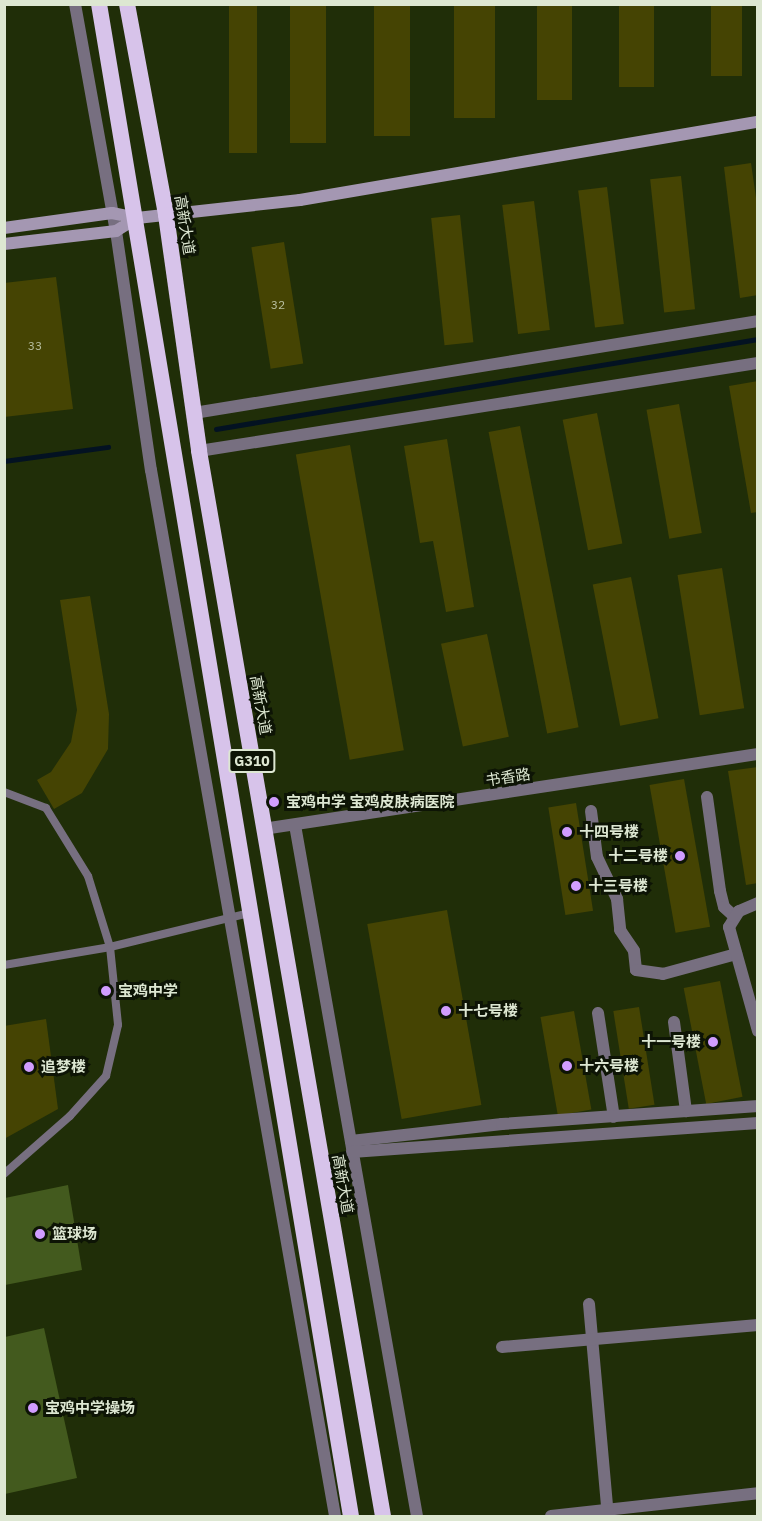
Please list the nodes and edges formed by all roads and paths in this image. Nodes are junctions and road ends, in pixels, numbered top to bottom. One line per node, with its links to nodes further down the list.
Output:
1 (75, 4): 5 (street)
2 (99, 4): 7 (highway, G310)
3 (127, 4): 6 (highway, 高新大道 / G310)
4 (758, 122): 6 (main road)
5 (112, 213): 7 (main road); 8 (main road); 9 (street)
6 (166, 215): 7 (main road); 13 (highway, 高新大道 / G310)
7 (137, 218): 9 (main road); 22 (highway, G310)
8 (4, 228)
9 (116, 231): 10 (main road); 24 (street)
10 (4, 244)
11 (758, 321): 13 (street)
12 (758, 363): 14 (street)
13 (194, 413): 14 (highway, 高新大道 / G310)
14 (200, 451): 20 (highway, 高新大道 / G310)
15 (758, 754): 19 (street, 书香路)
16 (4, 792): 25 (lane)
17 (707, 797): 23 (street)
18 (591, 811): 26 (street)
19 (295, 825): 20 (street, 书香路); 35 (street)
20 (263, 829): 45 (highway, 高新大道 / G310)
21 (758, 903): 23 (street)
22 (250, 913): 24 (lane); 44 (highway, G310)
23 (734, 916): 26 (street)
24 (231, 919): 25 (lane); 43 (street)
25 (110, 947): 27 (lane); 36 (lane)
26 (736, 954): 30 (street)
27 (4, 965)
28 (598, 1013): 33 (street)
29 (674, 1022): 32 (street)
30 (758, 1031)
31 (758, 1106): 32 (street)
32 (686, 1111): 33 (street)
33 (614, 1117): 35 (street)
34 (758, 1124): 35 (street)
35 (352, 1147): 46 (street)
36 (4, 1174)
37 (589, 1304): 39 (street)
38 (758, 1325): 39 (street)
39 (590, 1340): 40 (street); 42 (street)
40 (501, 1347)
41 (758, 1492): 42 (street)
42 (608, 1513): 47 (street)
43 (335, 1516)
44 (351, 1516)
45 (382, 1516)
46 (417, 1516)
47 (551, 1516)

